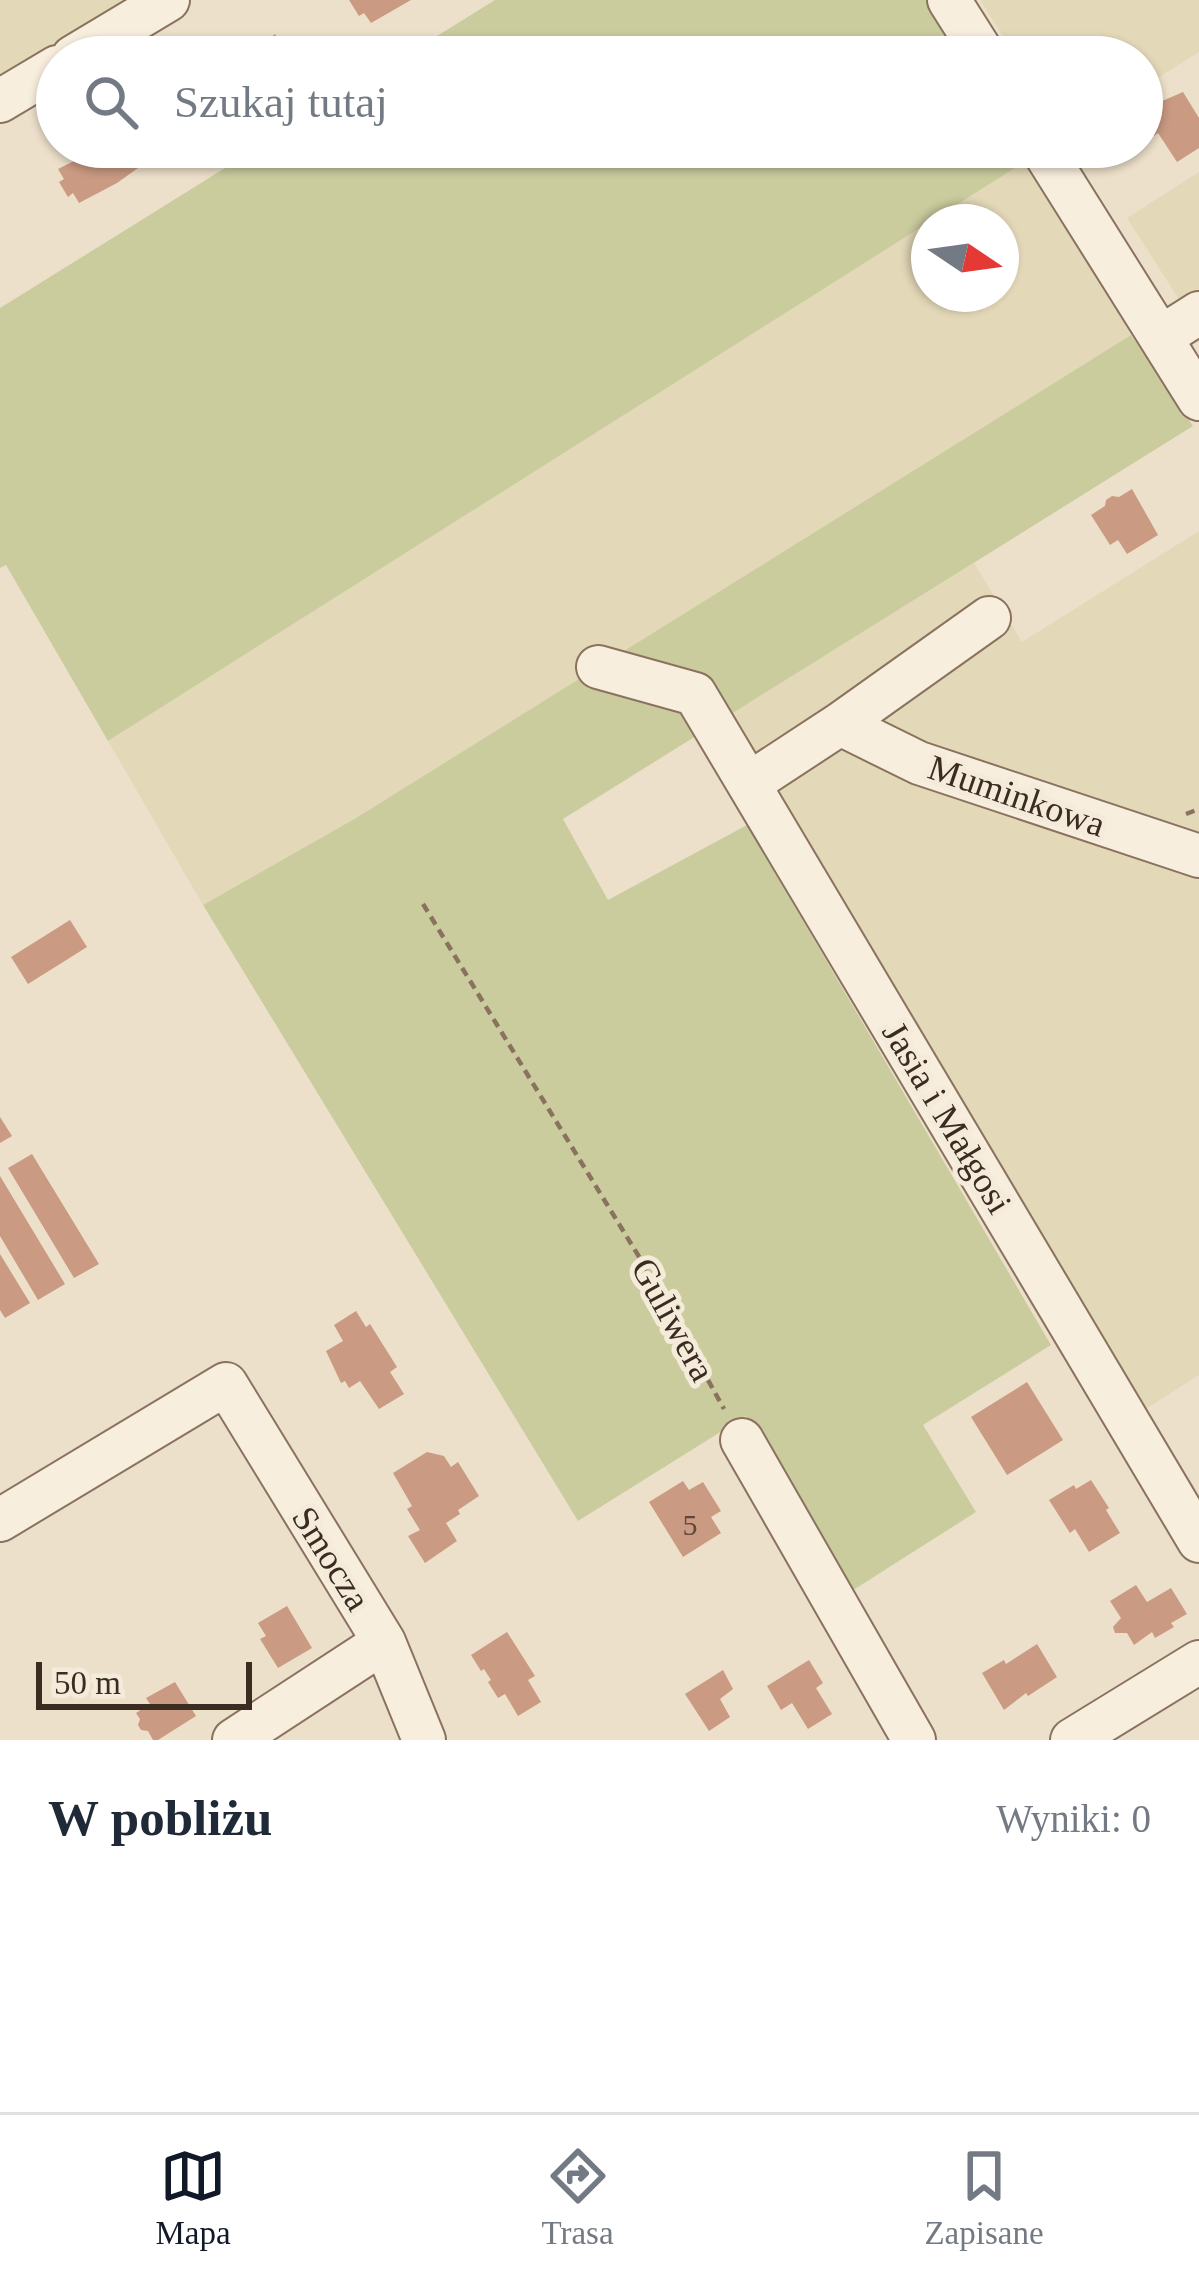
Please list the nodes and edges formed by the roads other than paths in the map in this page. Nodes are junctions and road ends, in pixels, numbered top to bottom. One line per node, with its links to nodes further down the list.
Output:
1 (168, 0): 3 (street)
2 (949, 0): 4 (street)
3 (108, 36)
4 (972, 36)
5 (36, 80): 6 (street)
6 (0, 101)
7 (1054, 168): 9 (street)
8 (1199, 313): 9 (street)
9 (1161, 337): 10 (street)
10 (1199, 399)
11 (989, 618): 13 (street)
12 (598, 667): 14 (street, Jasia i Małgosi)
13 (840, 724): 14 (street); 15 (street, Muminkowa)
14 (749, 784): 18 (street, Jasia i Małgosi)
15 (1199, 856)
16 (742, 1440): 23 (street)
17 (0, 1520): 19 (street, Smocza)
18 (1199, 1541)
19 (384, 1642): 21 (street); 22 (street, Smocza)
20 (1199, 1662): 24 (street)
21 (234, 1740)
22 (424, 1740)
23 (914, 1740)
24 (1072, 1740)

